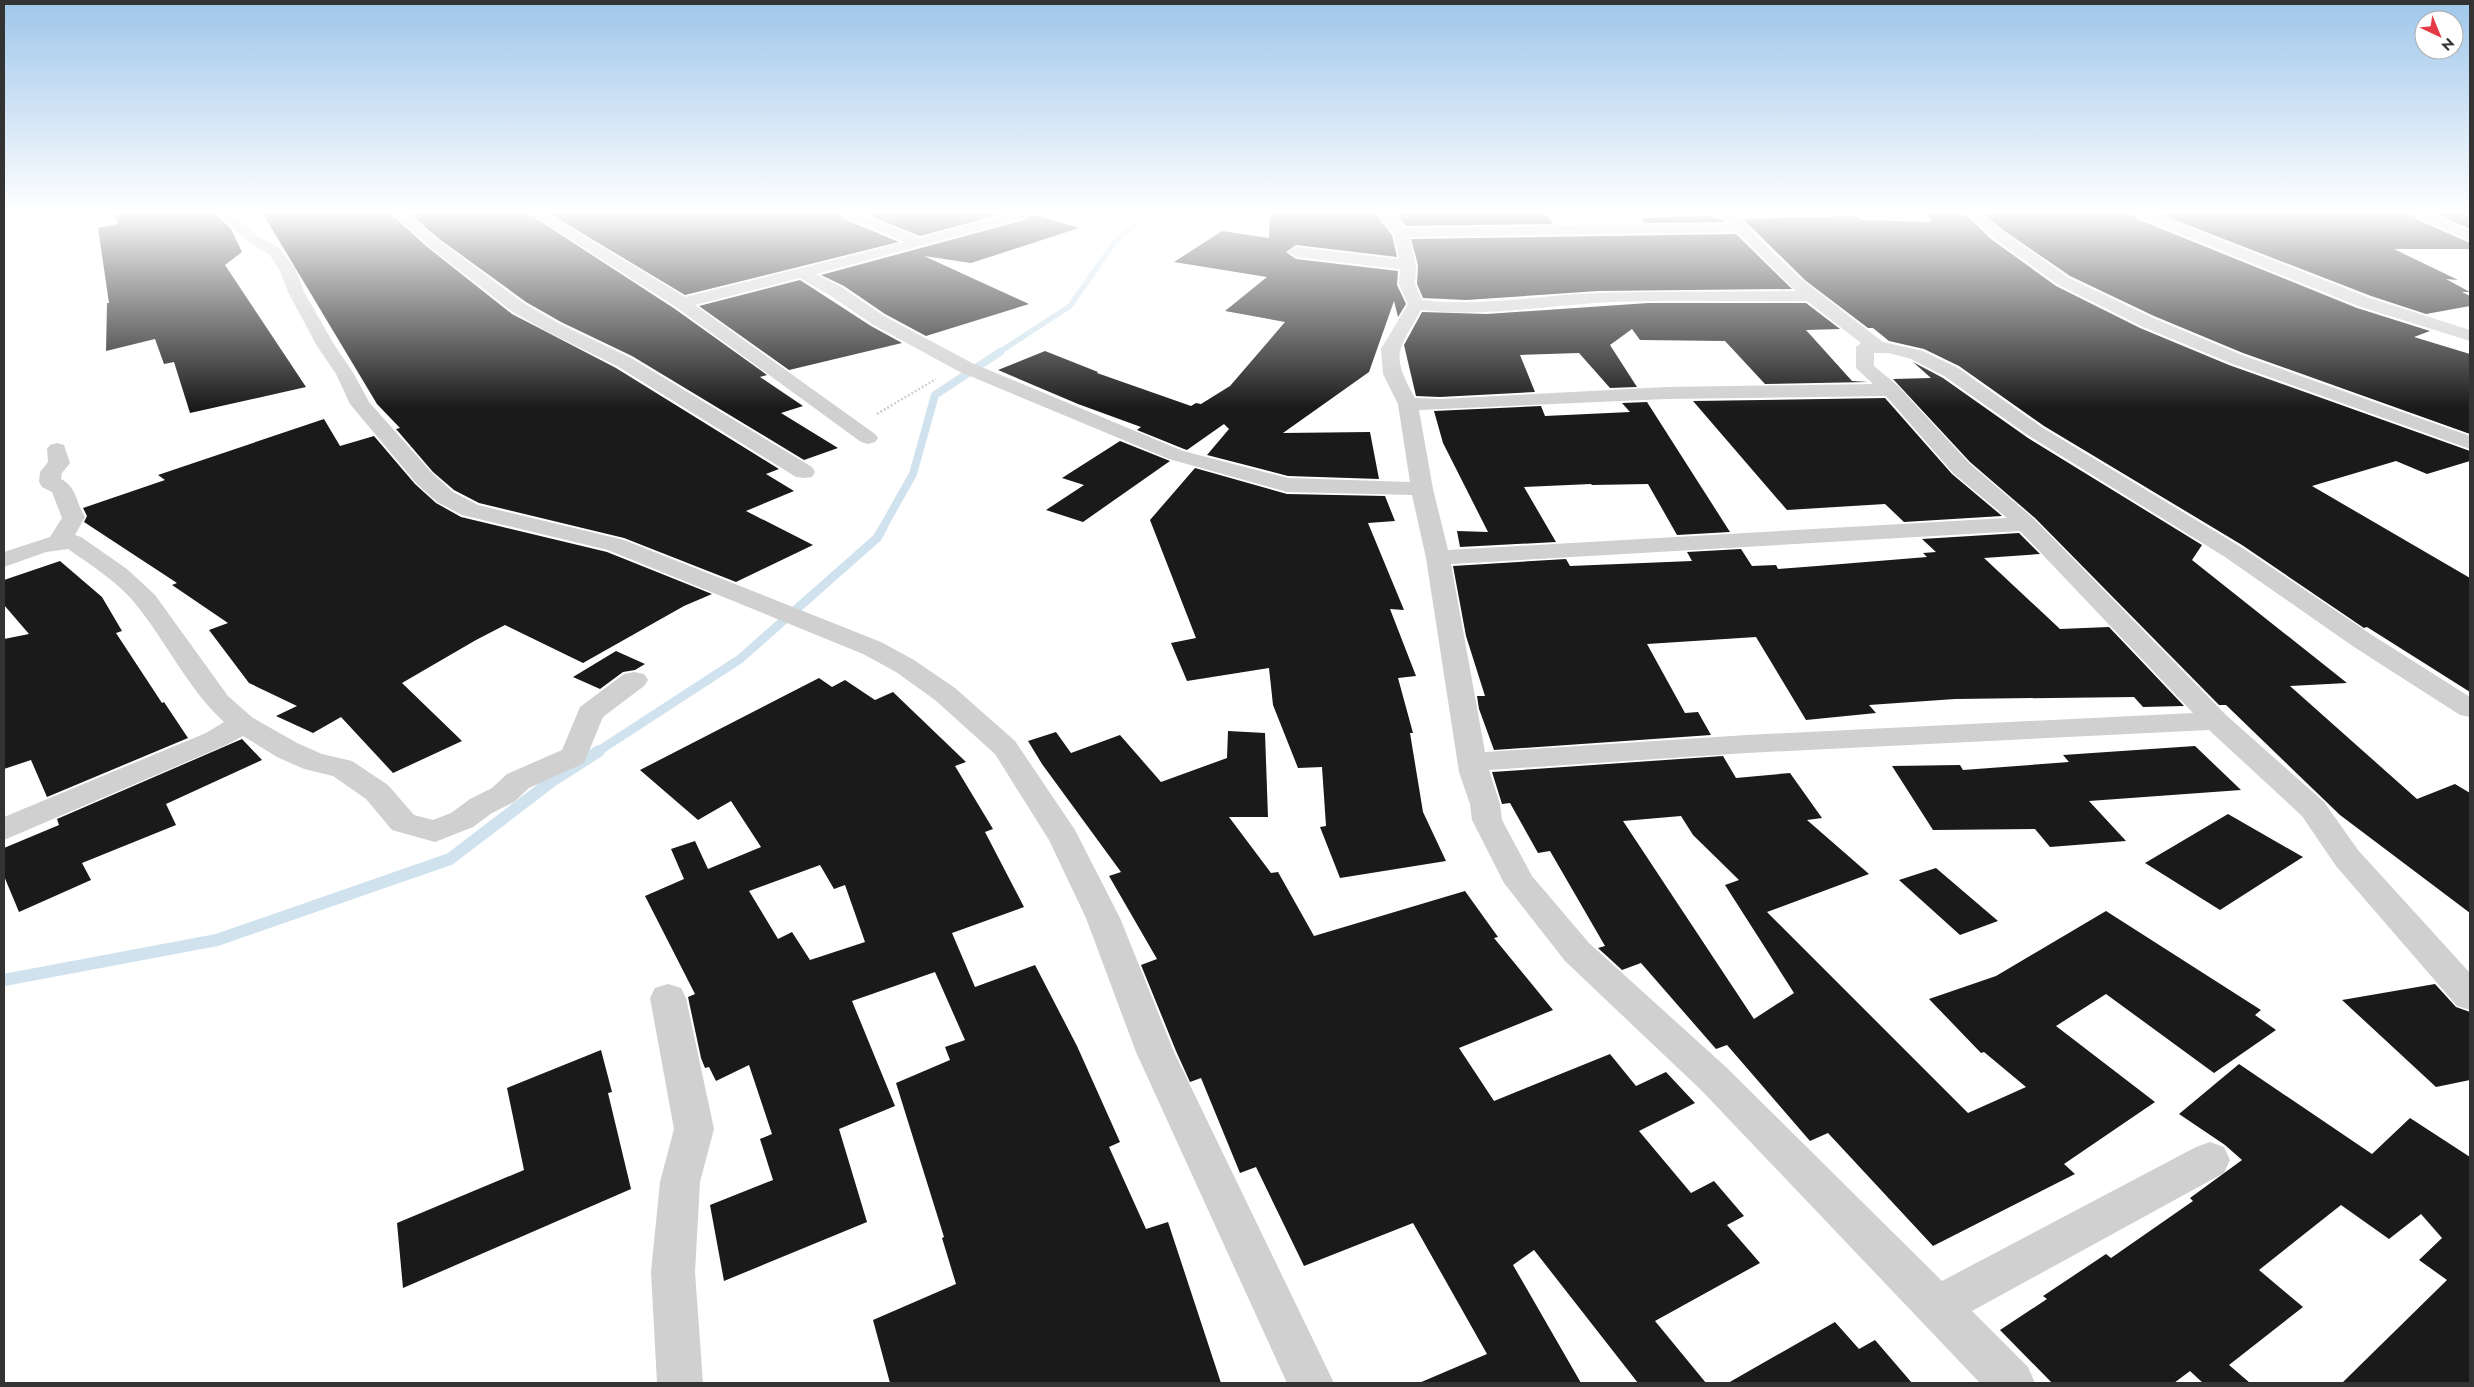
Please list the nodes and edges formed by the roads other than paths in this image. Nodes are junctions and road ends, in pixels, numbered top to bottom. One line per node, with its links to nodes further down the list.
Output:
1 (291, 279): 37 (street)
2 (480, 279): 20 (street)
3 (643, 279): 11 (street)
4 (779, 279): 11 (street)
5 (813, 279): 21 (street)
6 (1407, 279): 12 (street)
7 (1794, 279): 10 (street)
8 (2060, 279): 18 (street)
9 (2306, 279): 13 (street)
10 (1813, 296): 12 (street); 14 (street)
11 (682, 303): 17 (street)
12 (1416, 304): 16 (street)
13 (2470, 336)
14 (1878, 346): 15 (street); 27 (street)
15 (1891, 390): 16 (street); 22 (street)
16 (1408, 404): 21 (street)
17 (861, 432)
18 (2470, 443)
19 (57, 449): 23 (street)
20 (804, 472)
21 (1422, 489): 24 (street)
22 (2026, 524): 24 (street); 28 (street)
23 (58, 542): 25 (street); 29 (street)
24 (1438, 558): 30 (street)
25 (4, 560)
26 (634, 680): 29 (street)
27 (2470, 709)
28 (2216, 721): 30 (street); 32 (street)
29 (243, 724): 31 (street)
30 (1473, 762): 35 (street)
31 (4, 829)
32 (2470, 996)
33 (668, 998): 36 (street)
34 (2210, 1160): 35 (street)
35 (1938, 1306): 38 (street)
36 (680, 1383)
37 (1311, 1383)
38 (2012, 1383)

